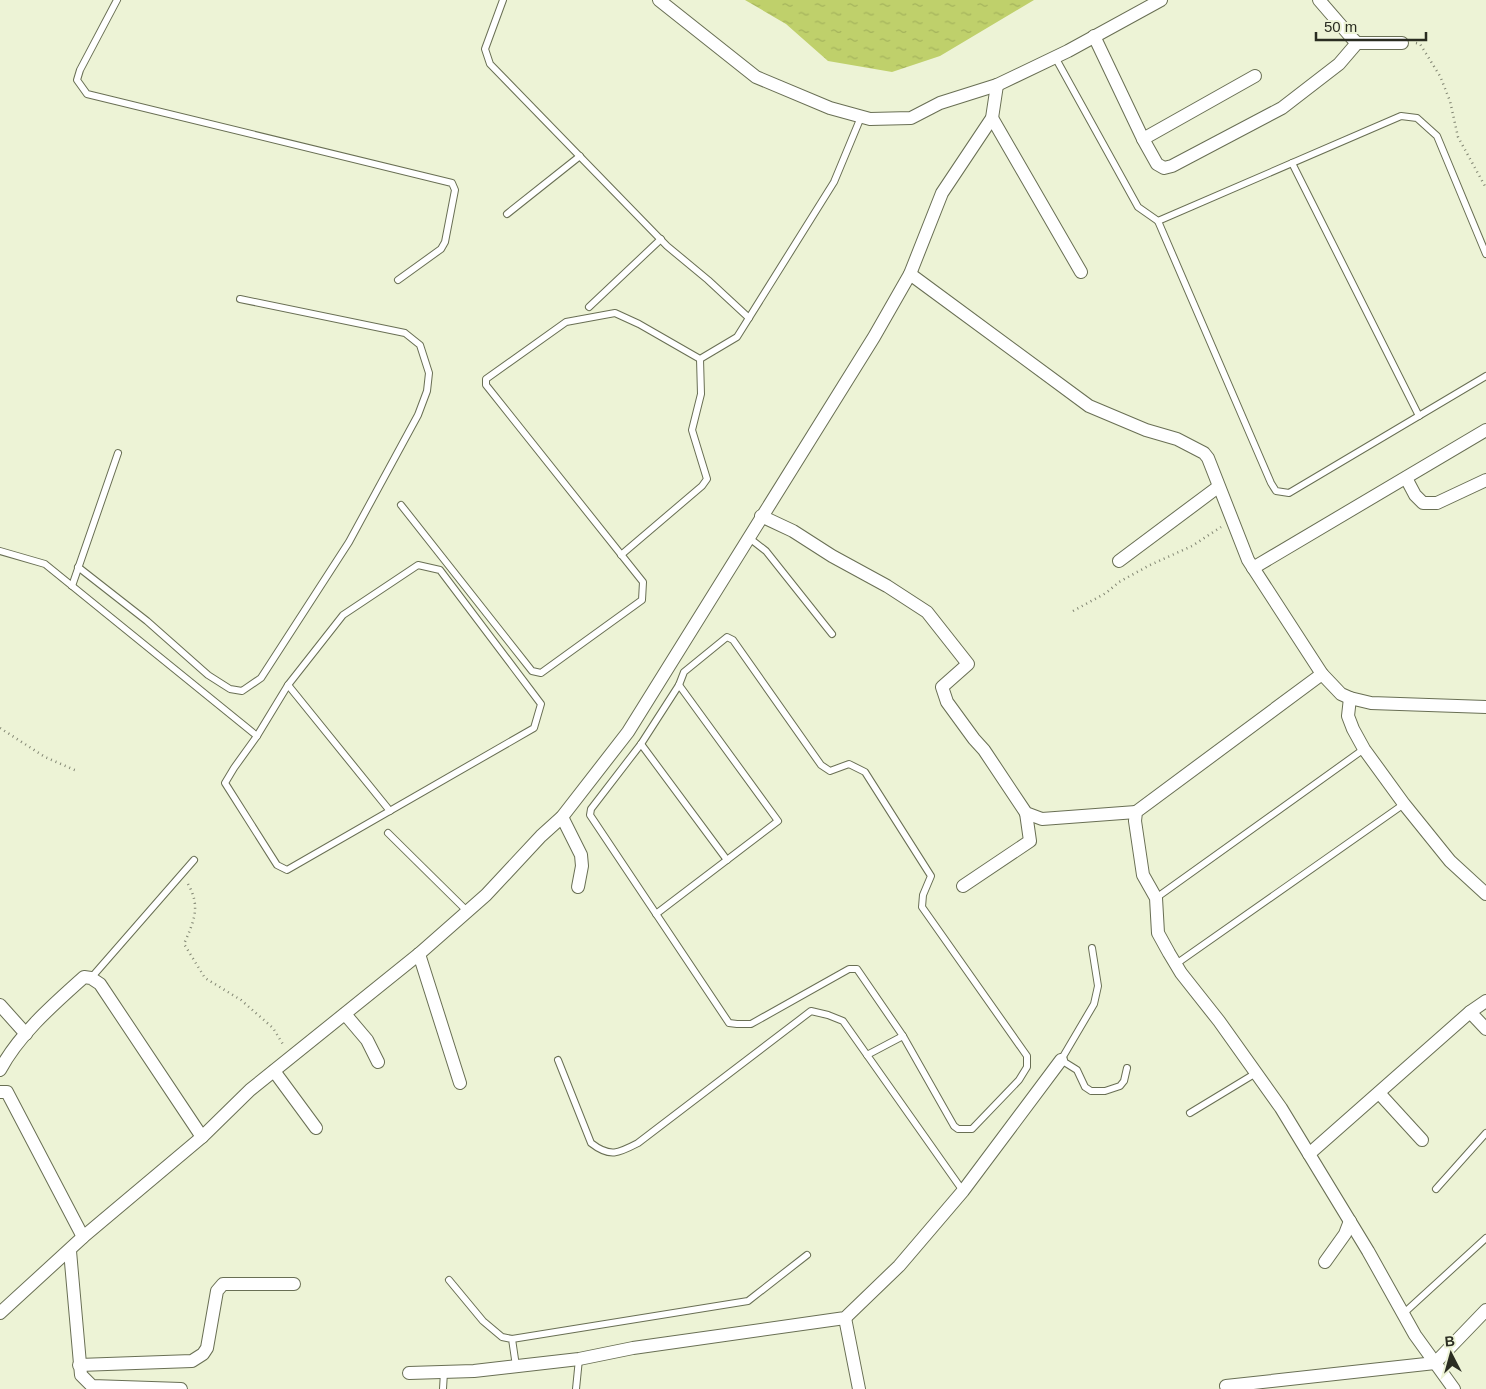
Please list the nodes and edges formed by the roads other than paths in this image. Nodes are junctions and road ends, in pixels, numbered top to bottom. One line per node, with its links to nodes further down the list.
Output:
1 (117, 0): 23 (lane)
2 (503, 0): 15 (lane)
3 (659, 0): 12 (street)
4 (1160, 0): 6 (street)
5 (1319, 0): 7 (street)
6 (1094, 36): 9 (street); 14 (street)
7 (1357, 42): 8 (street); 14 (street)
8 (1402, 43)
9 (1055, 57): 11 (street); 18 (lane)
10 (1255, 76): 14 (street)
11 (997, 85): 12 (street); 13 (street)
12 (861, 117): 26 (lane)
13 (992, 118): 21 (street); 22 (street)
14 (1143, 139)
15 (580, 156): 17 (lane); 19 (lane)
16 (1292, 163): 18 (lane); 20 (lane); 29 (lane)
17 (507, 214)
18 (1158, 221): 29 (lane)
19 (661, 239): 25 (lane); 26 (lane)
20 (1486, 254)
21 (1081, 272)
22 (910, 274): 34 (street); 36 (street)
23 (398, 280)
24 (240, 299): 41 (lane)
25 (589, 306)
26 (749, 318): 27 (lane)
27 (700, 359): 39 (lane); 39 (lane)
28 (1486, 376): 29 (lane)
29 (1419, 416)
30 (1486, 430): 32 (street)
31 (118, 453): 41 (lane)
32 (1406, 478): 33 (street); 42 (street)
33 (1486, 480)
34 (1218, 486): 40 (street); 42 (street)
35 (401, 505): 39 (lane)
36 (762, 516): 37 (street); 56 (street)
37 (748, 537): 44 (lane); 57 (street)
38 (0, 552): 43 (lane)
39 (621, 555)
40 (1119, 561)
41 (78, 567): 43 (lane)
42 (1253, 568): 45 (street)
43 (72, 586): 50 (lane)
44 (832, 634)
45 (1322, 674): 48 (street); 55 (street)
46 (288, 685): 50 (lane); 54 (lane); 54 (lane)
47 (679, 685): 51 (lane); 60 (lane); 77 (lane)
48 (1350, 698): 49 (street); 52 (street)
49 (1486, 707)
50 (257, 736): 54 (lane)
51 (641, 744): 60 (lane); 66 (lane)
52 (1364, 750): 53 (street); 64 (lane)
53 (1404, 804): 63 (street); 69 (lane)
54 (390, 811)
55 (1136, 812): 56 (street); 64 (street)
56 (1026, 813): 61 (street)
57 (562, 817): 62 (street); 65 (street)
58 (388, 833): 65 (lane)
59 (194, 860): 70 (lane)
60 (727, 860): 66 (lane)
61 (963, 886)
62 (578, 887)
63 (1486, 894)
64 (1156, 898): 69 (street)
65 (467, 911): 68 (street)
66 (656, 914): 77 (lane)
67 (1092, 948): 80 (lane)
68 (418, 954): 74 (street); 86 (street)
69 (1176, 964): 85 (street)
70 (91, 978): 76 (street); 92 (street)
71 (1486, 1001): 73 (street)
72 (0, 1005): 76 (street)
73 (1470, 1012): 75 (street); 88 (street)
74 (345, 1014): 81 (street); 84 (street)
75 (1486, 1030)
76 (26, 1034): 83 (street)
77 (903, 1036): 78 (lane)
78 (868, 1055): 79 (lane); 96 (lane)
79 (558, 1060)
80 (1061, 1060): 82 (lane); 96 (street)
81 (378, 1062)
82 (1127, 1068)
83 (0, 1070)
84 (274, 1071): 90 (street); 92 (street)
85 (1256, 1073): 89 (lane); 94 (street)
86 (460, 1083)
87 (0, 1092): 98 (street)
88 (1379, 1093): 93 (street); 94 (street)
89 (1190, 1113)
90 (316, 1128)
91 (1486, 1133): 95 (lane)
92 (202, 1137): 98 (street)
93 (1422, 1140)
94 (1309, 1154): 97 (street)
95 (1436, 1189)
96 (963, 1191): 108 (street)
97 (1350, 1221): 102 (street); 107 (street)
98 (83, 1238): 100 (street)
99 (1486, 1238): 107 (lane)
100 (70, 1251): 106 (street); 112 (street)
101 (807, 1255): 109 (lane)
102 (1325, 1262)
103 (449, 1280): 109 (lane)
104 (294, 1284): 112 (street)
105 (1486, 1310): 111 (street)
106 (0, 1313)
107 (1404, 1313): 111 (street)
108 (845, 1318): 110 (street); 120 (street)
109 (512, 1339): 113 (lane)
110 (579, 1359): 113 (street); 119 (lane)
111 (1435, 1363): 116 (street); 121 (street)
112 (80, 1365): 117 (street)
113 (516, 1366): 114 (street)
114 (444, 1372): 115 (street); 118 (lane)
115 (409, 1373)
116 (1226, 1386)
117 (181, 1389)
118 (443, 1389)
119 (576, 1389)
120 (859, 1389)
121 (1454, 1389)

